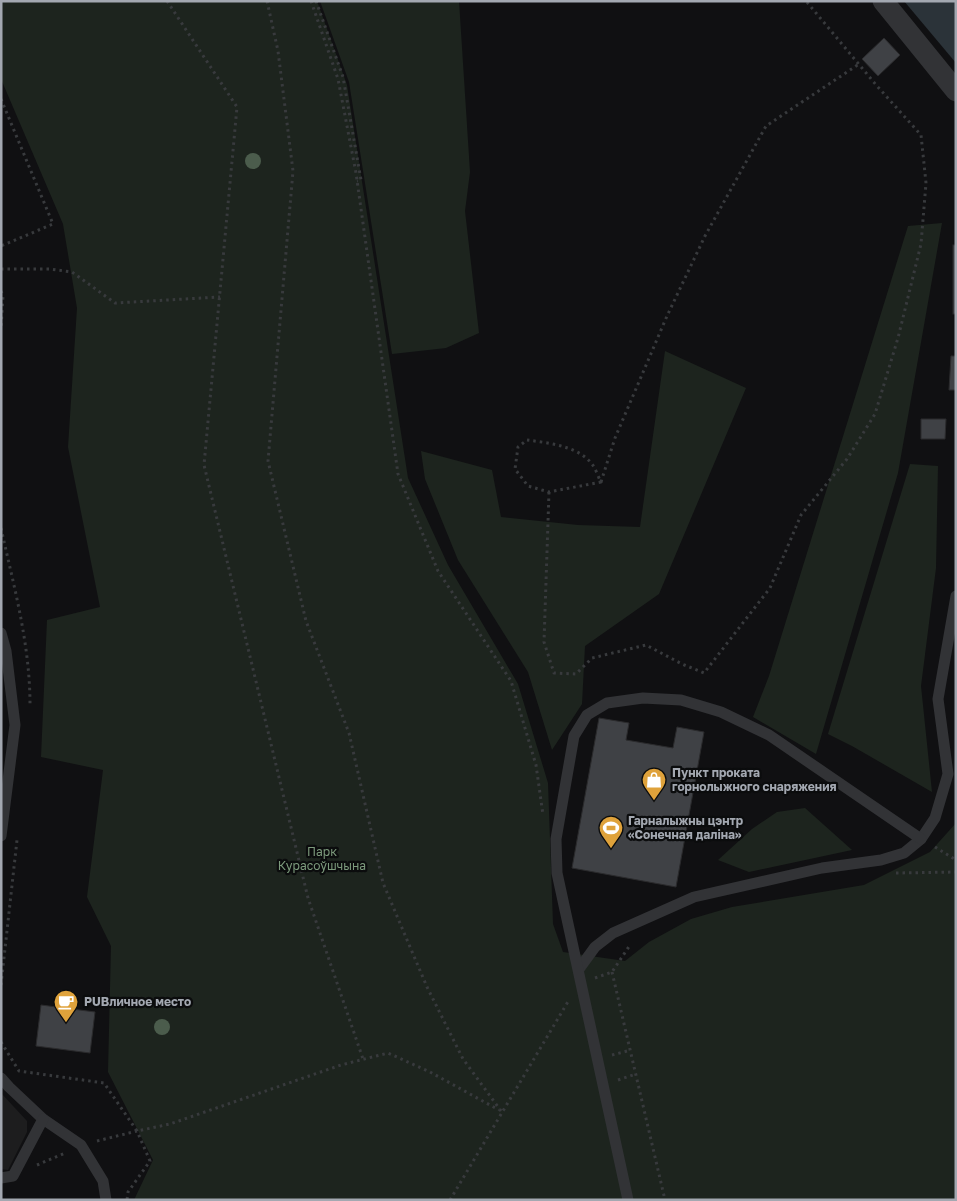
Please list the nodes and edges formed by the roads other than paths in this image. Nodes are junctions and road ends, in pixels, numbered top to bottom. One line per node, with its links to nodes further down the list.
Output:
1 (883, 1): 2 (street)
2 (956, 91)
3 (956, 596): 6 (lane)
4 (1, 633): 5 (lane)
5 (1, 836)
6 (921, 839): 7 (lane); 7 (lane)
7 (579, 969): 12 (lane)
8 (1, 1078): 9 (lane)
9 (43, 1119): 10 (lane); 11 (lane)
10 (1, 1178)
11 (106, 1200)
12 (628, 1200)

